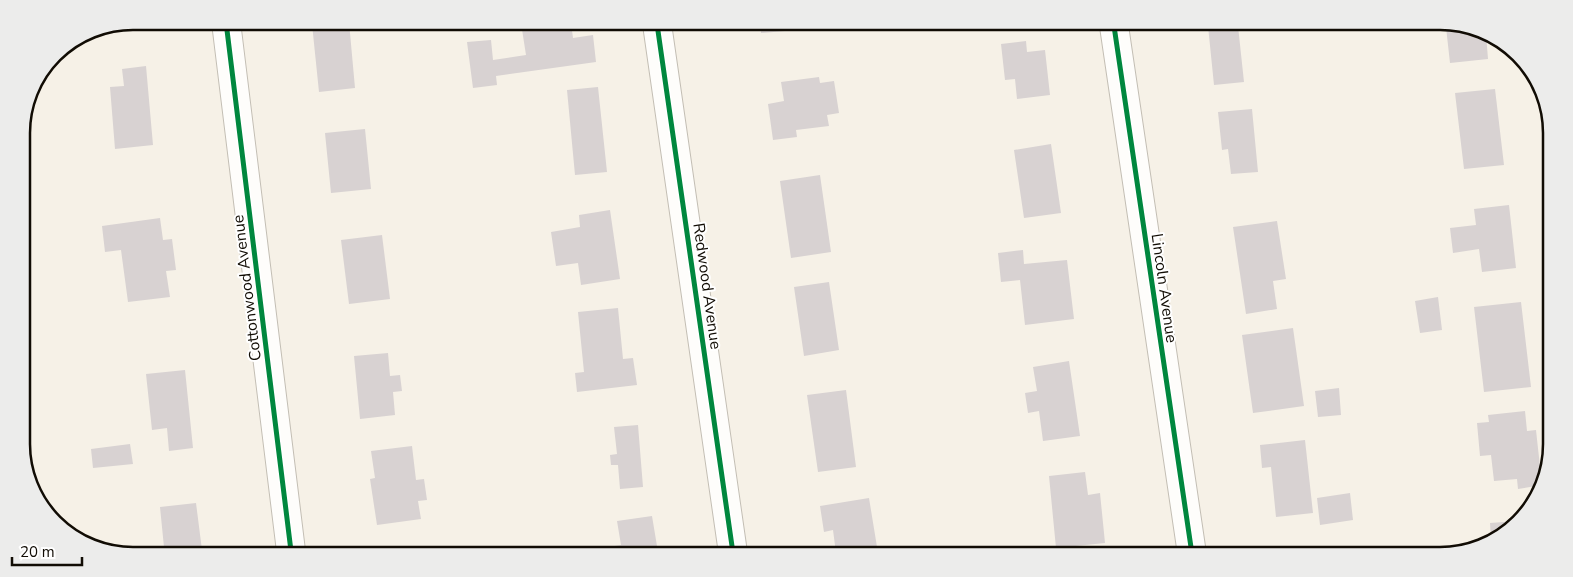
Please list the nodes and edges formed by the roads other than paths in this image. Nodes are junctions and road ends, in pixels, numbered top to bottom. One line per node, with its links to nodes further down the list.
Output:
1 (227, 30): 4 (street, Cottonwood Avenue)
2 (658, 30): 5 (street, Redwood Avenue)
3 (1115, 30): 6 (street, Lincoln Avenue)
4 (291, 547)
5 (733, 547)
6 (1191, 547)

